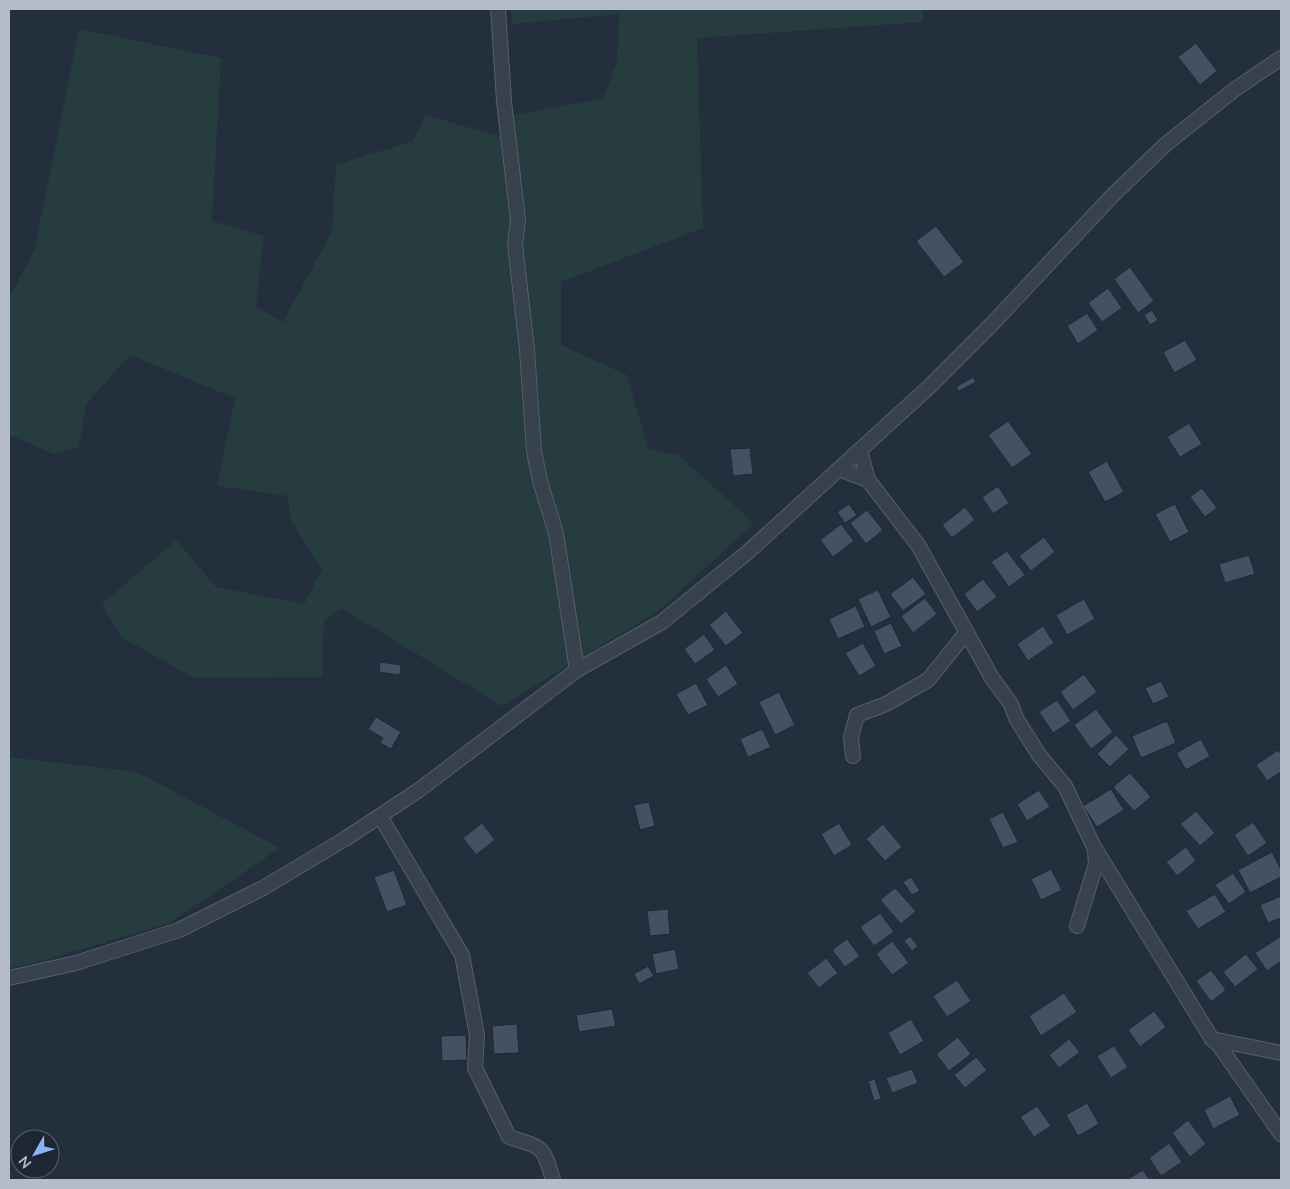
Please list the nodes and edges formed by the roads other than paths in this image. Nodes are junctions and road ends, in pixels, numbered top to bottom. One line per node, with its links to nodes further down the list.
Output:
1 (498, 9): 7 (street)
2 (1281, 58): 3 (street)
3 (860, 450): 4 (street); 5 (street)
4 (840, 469): 5 (street); 7 (street)
5 (868, 480): 6 (street)
6 (966, 634): 8 (street); 10 (street)
7 (577, 670): 9 (street)
8 (853, 756)
9 (380, 816): 12 (street); 16 (street)
10 (1094, 847): 11 (street); 13 (street)
11 (1077, 926)
12 (9, 978)
13 (1212, 1039): 14 (street); 15 (street)
14 (1281, 1053)
15 (1281, 1134)
16 (553, 1180)

